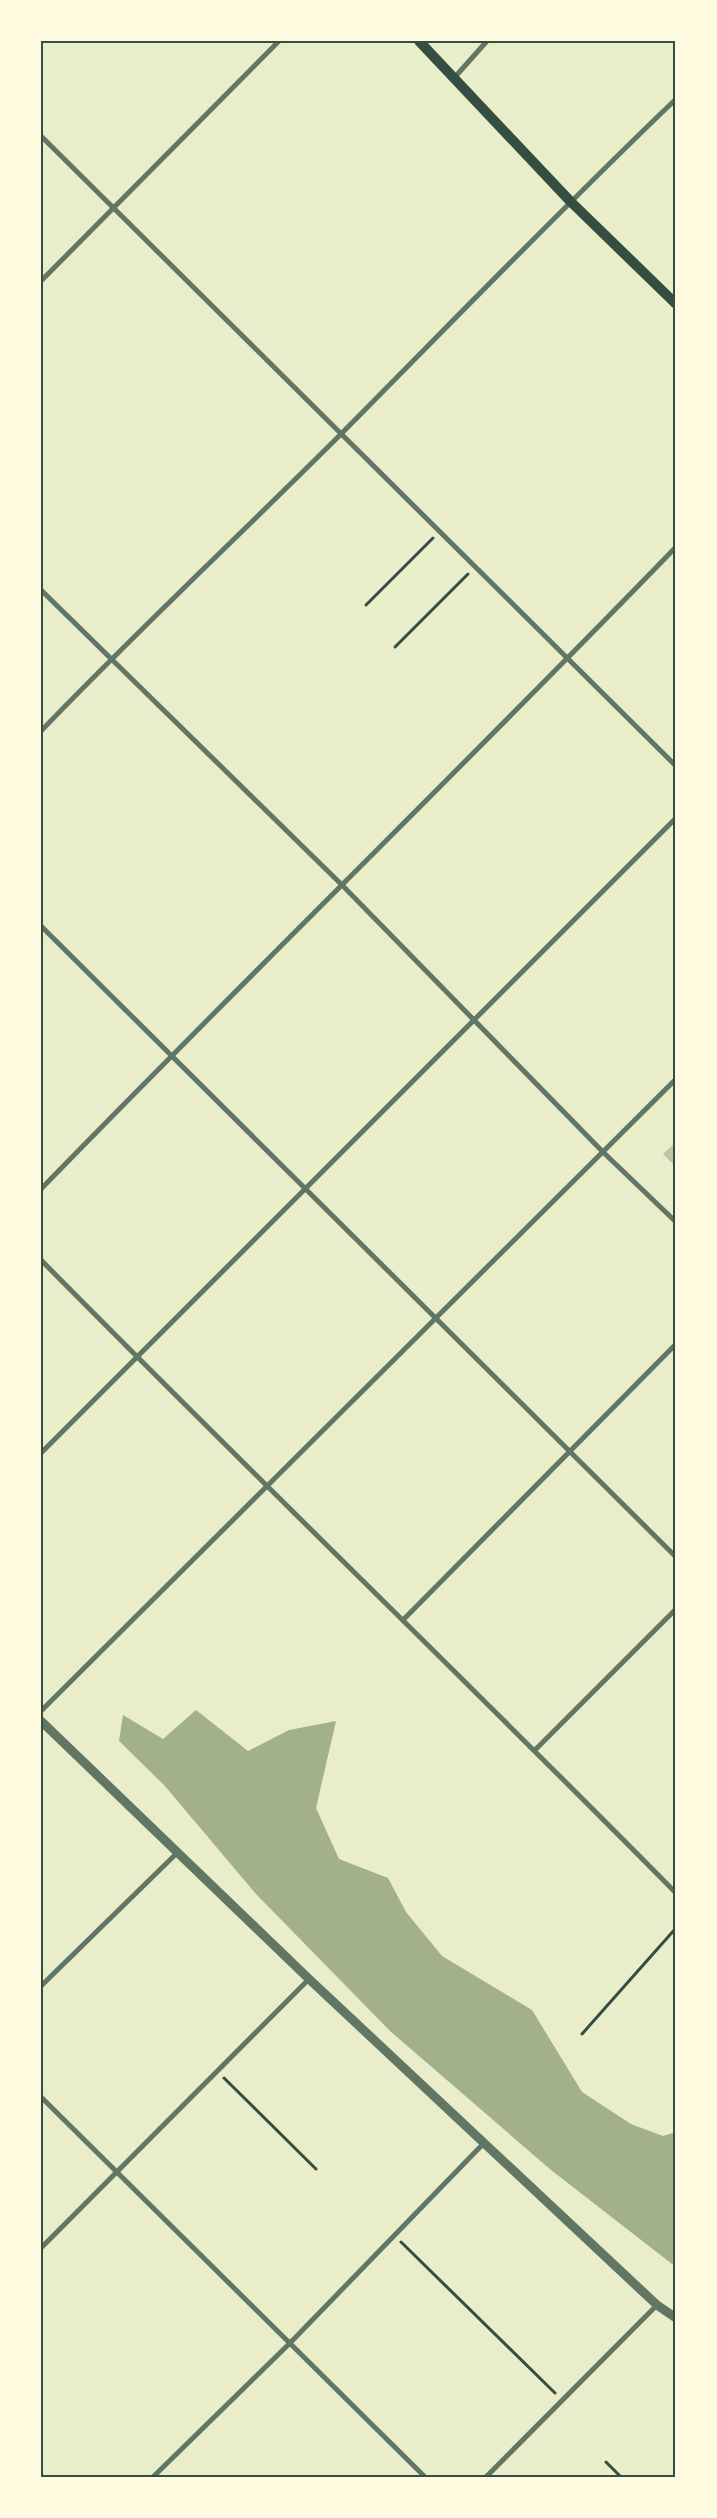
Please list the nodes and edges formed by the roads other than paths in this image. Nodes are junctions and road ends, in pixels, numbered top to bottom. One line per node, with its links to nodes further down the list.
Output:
1 (279, 41): 8 (street)
2 (420, 41): 4 (main road)
3 (487, 41): 4 (street)
4 (455, 77): 7 (main road)
5 (676, 99): 7 (street)
6 (41, 136): 8 (street)
7 (570, 201): 10 (main road); 11 (street)
8 (114, 210): 9 (street); 11 (street)
9 (41, 281)
10 (676, 304)
11 (341, 434): 14 (street); 15 (street)
12 (676, 547): 14 (street)
13 (41, 590): 15 (street)
14 (568, 658): 17 (street); 19 (street)
15 (111, 659): 16 (street); 19 (street)
16 (41, 731)
17 (676, 766)
18 (676, 818): 21 (street)
19 (342, 885): 21 (street); 22 (street)
20 (41, 926): 22 (street)
21 (474, 1019): 24 (street); 25 (street)
22 (171, 1055): 25 (street); 26 (street)
23 (676, 1079): 24 (street)
24 (604, 1152): 27 (street); 29 (street)
25 (304, 1188): 29 (street); 31 (street)
26 (41, 1189)
27 (676, 1222)
28 (41, 1260): 31 (street)
29 (436, 1319): 32 (street); 34 (street)
30 (676, 1344): 32 (street)
31 (137, 1357): 33 (street); 34 (street)
32 (569, 1450): 35 (street); 37 (street)
33 (41, 1453)
34 (267, 1486): 37 (street); 38 (street)
35 (676, 1558)
36 (676, 1609): 40 (street)
37 (403, 1620): 40 (street)
38 (41, 1711)
39 (41, 1721): 41 (street)
40 (535, 1750): 42 (street)
41 (178, 1852): 43 (street); 44 (street)
42 (676, 1893)
43 (309, 1979): 46 (street); 47 (street)
44 (41, 1986)
45 (41, 2096): 47 (street)
46 (483, 2144): 49 (street); 51 (street)
47 (117, 2173): 48 (street); 51 (street)
48 (41, 2248)
49 (657, 2305): 50 (street); 54 (street)
50 (676, 2318)
51 (291, 2342): 52 (street); 53 (street)
52 (153, 2477)
53 (425, 2477)
54 (486, 2477)

